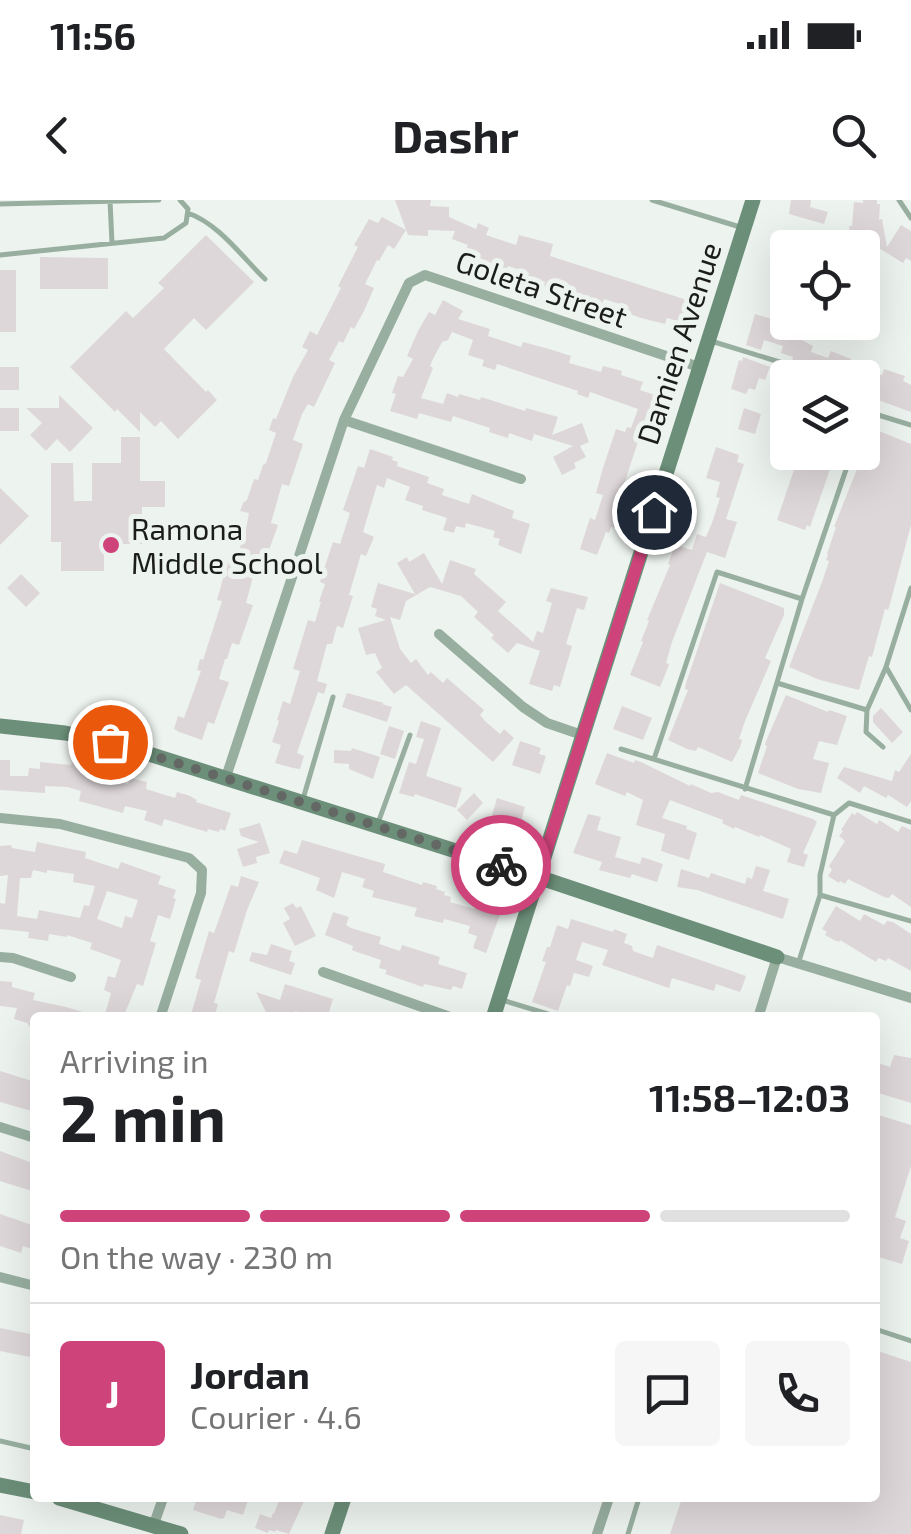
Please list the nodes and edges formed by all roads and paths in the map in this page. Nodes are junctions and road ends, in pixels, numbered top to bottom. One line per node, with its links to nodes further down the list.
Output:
1 (159, 200): 6 (lane)
2 (180, 200): 8 (lane)
3 (652, 200): 10 (lane)
4 (752, 200): 10 (street, Damien Avenue)
5 (899, 200): 9 (lane)
6 (110, 201): 7 (lane); 11 (lane)
7 (0, 204)
8 (187, 213): 11 (lane); 13 (lane)
9 (911, 218)
10 (744, 228): 14 (street, Damien Avenue)
11 (112, 244): 12 (lane)
12 (0, 255)
13 (265, 279)
14 (708, 340): 15 (lane); 16 (street, Damien Avenue)
15 (773, 360)
16 (700, 368): 18 (street, Goleta Street); 34 (street, Damien Avenue)
17 (880, 416): 19 (lane)
18 (344, 420): 21 (street); 38 (street)
19 (911, 425)
20 (846, 470): 23 (lane)
21 (522, 479)
22 (911, 588): 24 (lane)
23 (802, 600): 28 (lane); 37 (lane)
24 (901, 622): 25 (lane); 27 (lane)
25 (911, 626)
26 (439, 634): 34 (street)
27 (886, 667): 30 (lane); 31 (lane)
28 (776, 683): 30 (lane); 39 (lane)
29 (333, 697): 40 (lane)
30 (868, 710): 35 (lane)
31 (911, 710)
32 (0, 726): 38 (street)
33 (410, 735): 44 (lane)
34 (582, 735): 45 (street, Damien Avenue)
35 (883, 748)
36 (621, 749): 37 (lane)
37 (654, 759): 39 (lane)
38 (226, 777): 40 (street)
39 (745, 789): 41 (lane)
40 (302, 802): 44 (street)
41 (834, 815): 43 (lane); 46 (lane)
42 (0, 818): 55 (street)
43 (911, 822)
44 (377, 826): 45 (street)
45 (538, 877): 49 (street); 54 (street, Damien Avenue)
46 (820, 896): 47 (lane); 50 (lane)
47 (911, 920)
48 (0, 957): 52 (street)
49 (776, 957): 50 (street); 59 (street)
50 (798, 964): 53 (street)
51 (323, 972): 56 (street)
52 (71, 977)
53 (911, 998)
54 (499, 1000): 57 (street, Damien Avenue); 58 (lane)
55 (162, 1012)
56 (436, 1012)
57 (495, 1012)
58 (540, 1012)
59 (760, 1012)
60 (0, 1127): 61 (street)
61 (30, 1136)
62 (0, 1277): 63 (street)
63 (30, 1285)
64 (880, 1332): 65 (lane)
65 (911, 1341)
66 (0, 1442): 67 (lane)
67 (30, 1447)
68 (0, 1485): 69 (street)
69 (30, 1491)
70 (74, 1502): 75 (street)
71 (162, 1502): 75 (street)
72 (343, 1502): 77 (street)
73 (609, 1502): 78 (street)
74 (638, 1502): 79 (lane)
75 (154, 1524): 76 (street)
76 (181, 1534)
77 (332, 1534)
78 (597, 1534)
79 (628, 1534)

